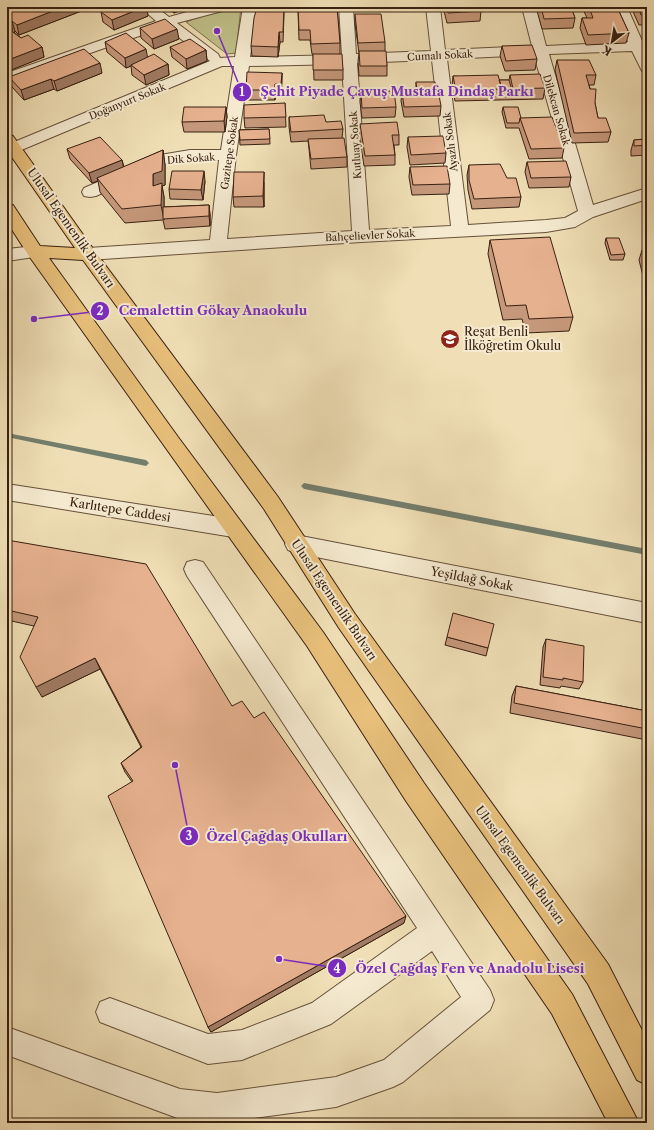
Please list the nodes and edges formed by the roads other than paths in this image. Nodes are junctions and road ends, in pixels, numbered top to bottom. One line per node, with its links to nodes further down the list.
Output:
1 (147, 7): 8 (street)
2 (220, 7): 8 (street)
3 (250, 7): 14 (street, Gazitepe Sokak)
4 (346, 7): 12 (street, Kutluay Sokak)
5 (433, 7): 11 (street, Ayazlı Sokak)
6 (529, 7): 10 (street, Dilekcan Sokak)
7 (620, 7): 9 (street)
8 (166, 22): 13 (street); 16 (street)
9 (637, 46): 10 (street, Cumalı Sokak); 15 (street)
10 (540, 50): 11 (street, Cumalı Sokak); 22 (street, Dilekcan Sokak)
11 (440, 55): 12 (street, Cumalı Sokak); 23 (street, Ayazlı Sokak)
12 (349, 59): 14 (street, Cumalı Sokak); 24 (street, Kutluay Sokak)
13 (220, 62): 14 (street, Doğanyurt Sokak); 17 (street, Doğanyurt Sokak)
14 (242, 62): 18 (street, Gazitepe Sokak)
15 (647, 68)
16 (7, 78)
17 (10, 143): 27 (main road, Ulusal Egemenlik Bulvarı)
18 (228, 155): 19 (street, Dik Sokak); 25 (street, Gazitepe Sokak)
19 (90, 192)
20 (647, 193): 22 (street, Bahçelievler Sokak)
21 (7, 209): 26 (main road)
22 (587, 213): 23 (street, Bahçelievler Sokak)
23 (460, 230): 24 (street, Bahçelievler Sokak)
24 (361, 236): 25 (street, Bahçelievler Sokak)
25 (218, 245): 27 (street, Bahçelievler Sokak)
26 (34, 252): 27 (main road); 28 (street); 30 (main road)
27 (88, 254): 31 (main road, Ulusal Egemenlik Bulvarı)
28 (7, 255)
29 (7, 492): 30 (street, Karlıtepe Caddesi)
30 (233, 528): 38 (main road)
31 (296, 544): 33 (street, Yeşildağ Sokak); 37 (main road, Ulusal Egemenlik Bulvarı)
32 (195, 569): 34 (street)
33 (647, 613)
34 (435, 932): 35 (street); 36 (street)
35 (110, 1012)
36 (7, 1040)
37 (647, 1070)
38 (624, 1123)

